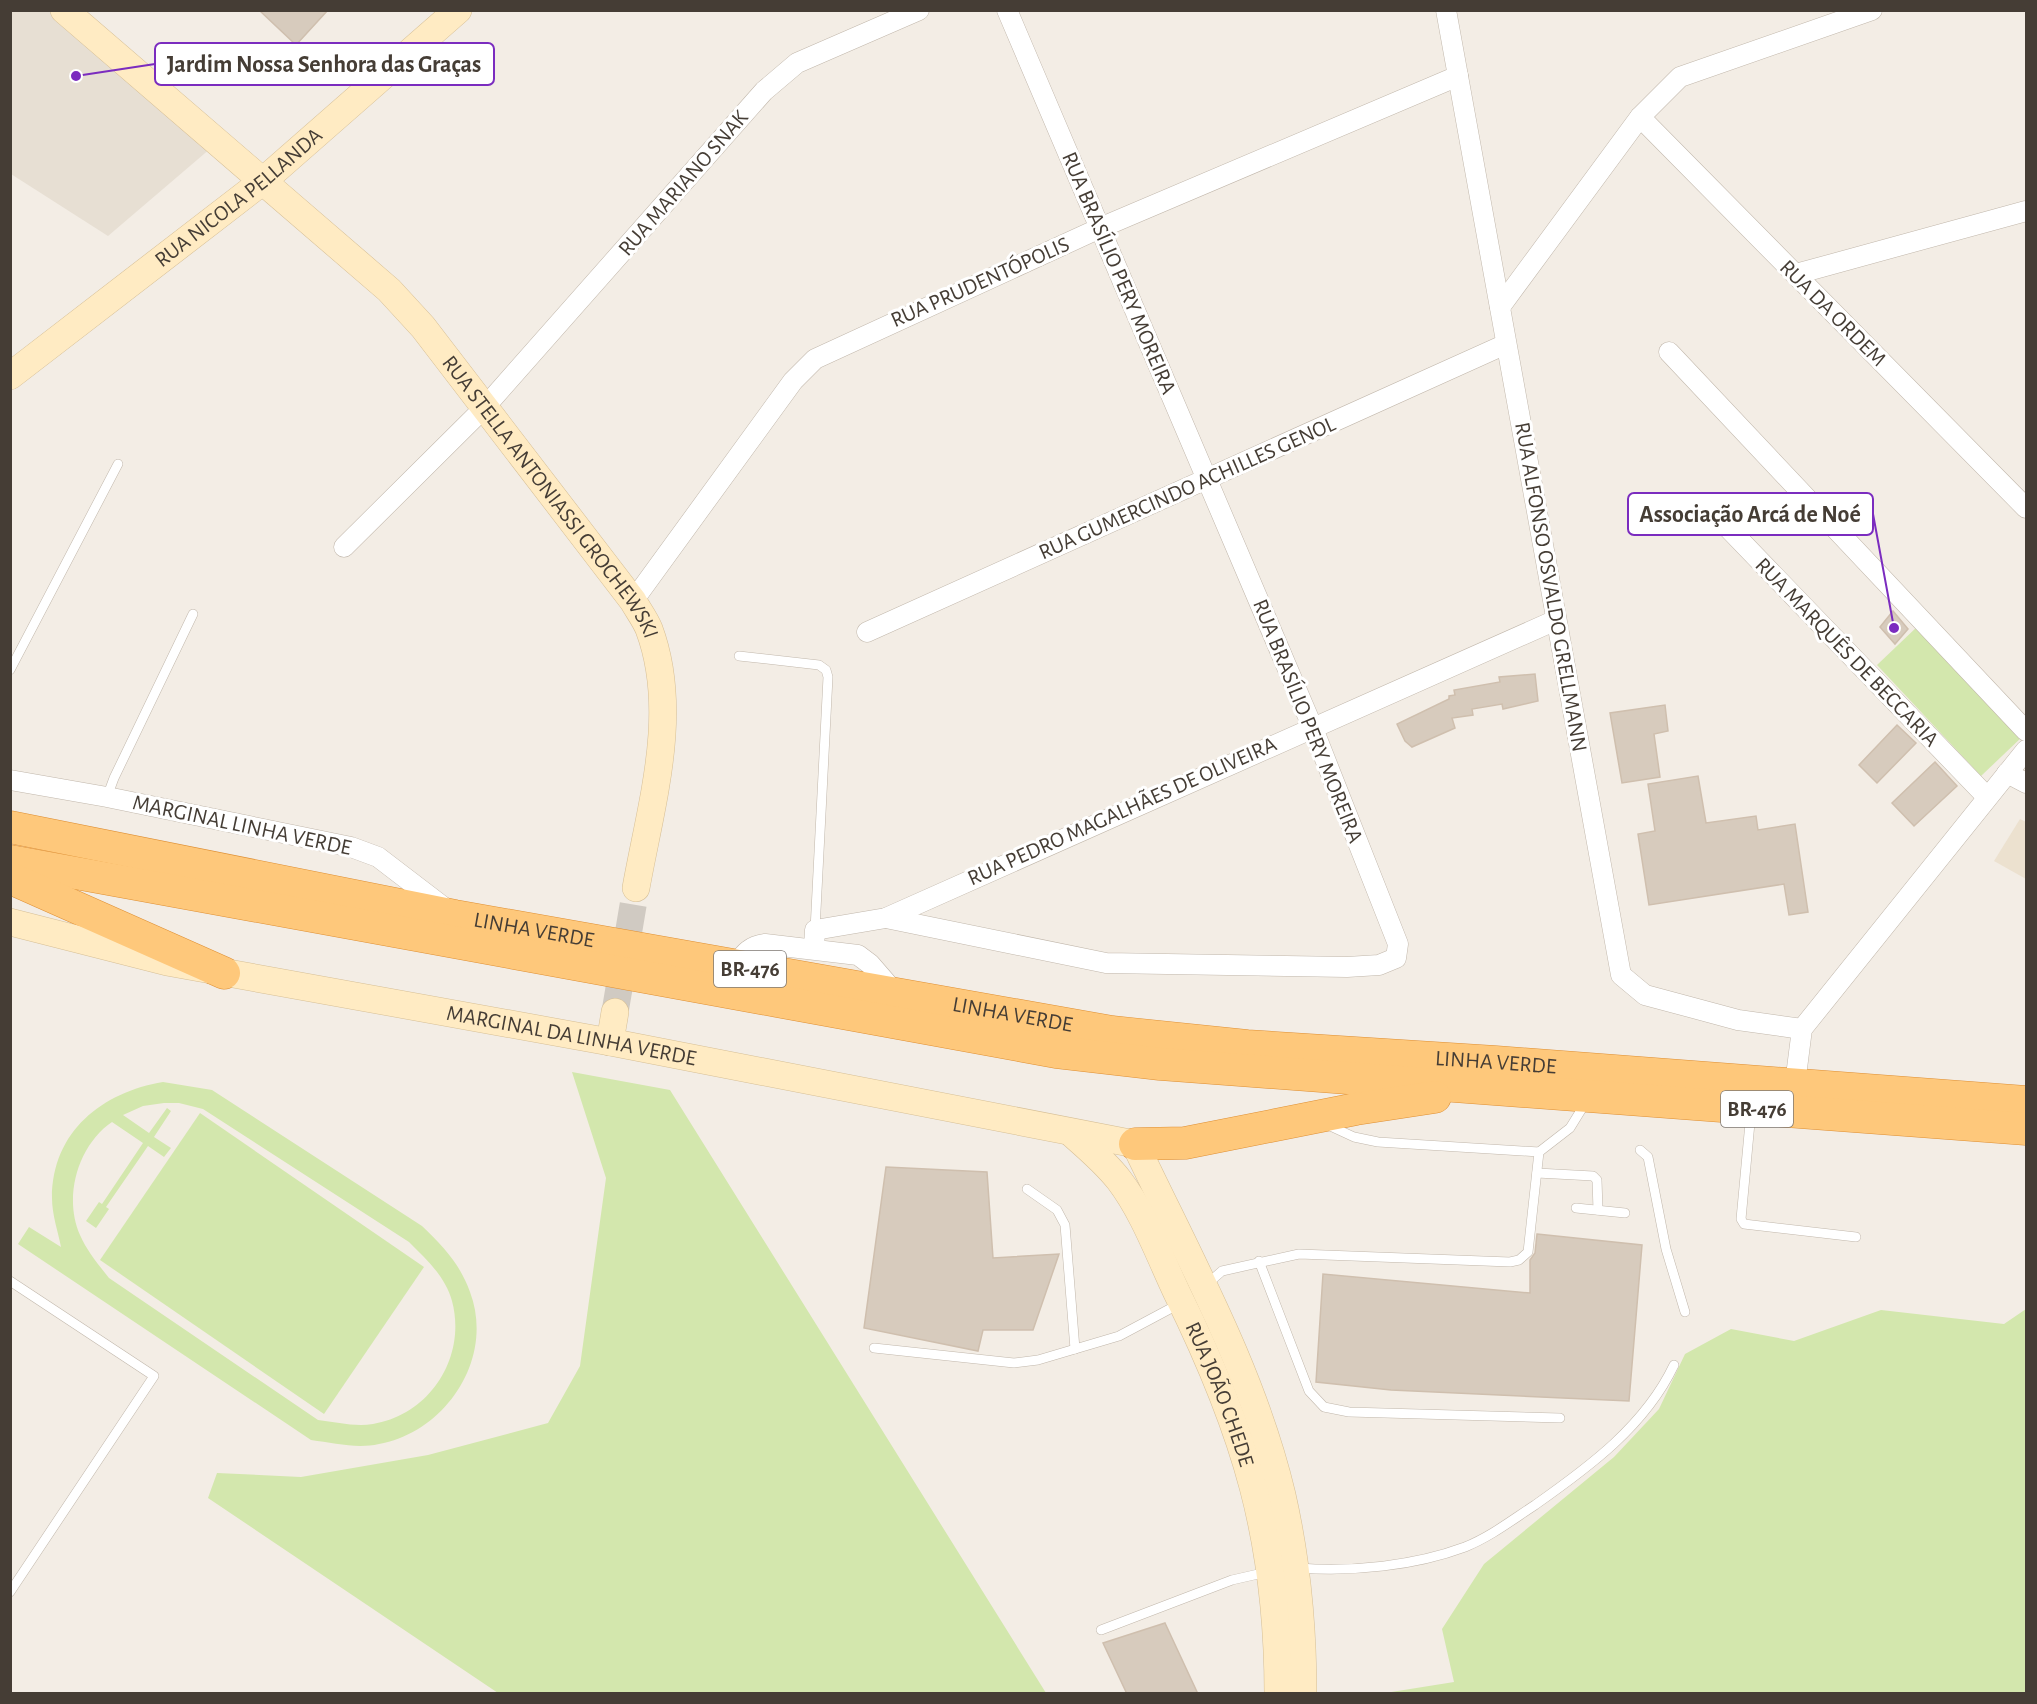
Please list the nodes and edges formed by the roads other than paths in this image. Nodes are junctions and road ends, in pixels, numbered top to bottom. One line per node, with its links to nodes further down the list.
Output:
1 (64, 10): 9 (main road, RUA STELLA ANTONIASSI GROCHEWSKI)
2 (458, 10): 9 (main road, RUA NICOLA PELLANDA)
3 (919, 10): 17 (street, RUA MARIANO SNAK)
4 (1007, 10): 11 (street, RUA BRASÍLIO PERY MOREIRA)
5 (1446, 10): 7 (street, RUA ALFONSO OSVALDO GRELLMANN)
6 (1872, 10): 8 (street)
7 (1458, 76): 11 (street, RUA PRUDENTÓPOLIS); 13 (street, RUA ALFONSO OSVALDO GRELLMANN)
8 (1640, 117): 12 (street, RUA DA ORDEM); 13 (street)
9 (263, 181): 16 (main road, RUA NICOLA PELLANDA); 17 (main road, RUA STELLA ANTONIASSI GROCHEWSKI)
10 (2026, 211): 12 (street)
11 (1100, 228): 19 (street, RUA BRASÍLIO PERY MOREIRA); 23 (street, RUA PRUDENTÓPOLIS)
12 (1796, 274): 21 (street, RUA DA ORDEM)
13 (1500, 307): 14 (street, RUA ALFONSO OSVALDO GRELLMANN)
14 (1506, 344): 19 (street, RUA GUMERCINDO ACHILLES GENOL); 25 (street, RUA ALFONSO OSVALDO GRELLMANN)
15 (1669, 352): 30 (street)
16 (10, 376)
17 (485, 406): 22 (street, RUA MARIANO SNAK); 23 (main road, RUA STELLA ANTONIASSI GROCHEWSKI)
18 (118, 464): 28 (lane)
19 (1207, 479): 26 (street, RUA GUMERCINDO ACHILLES GENOL); 29 (street, RUA BRASÍLIO PERY MOREIRA)
20 (1707, 506): 36 (street, RUA MARQUÊS DE BECCARIA)
21 (2026, 508)
22 (344, 547)
23 (633, 601): 40 (main road, RUA STELLA ANTONIASSI GROCHEWSKI)
24 (193, 614): 35 (lane)
25 (1556, 620): 29 (street, RUA PEDRO MAGALHÃES DE OLIVEIRA); 49 (street, RUA ALFONSO OSVALDO GRELLMANN)
26 (867, 632)
27 (739, 656): 44 (lane)
28 (10, 670)
29 (1312, 726): 42 (street, RUA PEDRO MAGALHÃES DE OLIVEIRA); 42 (street, RUA BRASÍLIO PERY MOREIRA)
30 (2026, 731)
31 (2026, 750): 32 (street)
32 (2007, 773): 34 (street); 36 (street)
33 (10, 780): 35 (street, MARGINAL LINHA VERDE)
34 (2026, 783)
35 (107, 796): 41 (street, MARGINAL LINHA VERDE)
36 (1987, 797): 49 (street)
37 (10, 827): 41 (highway, LINHA VERDE / BR-476)
38 (10, 861): 52 (highway, LINHA VERDE / BR-476)
39 (10, 878): 46 (highway)
40 (636, 888)
41 (455, 916): 45 (highway, LINHA VERDE / BR-476)
42 (886, 918): 44 (street, RUA PEDRO MAGALHÃES DE OLIVEIRA)
43 (10, 922): 46 (main road, MARGINAL DA LINHA VERDE)
44 (815, 939): 45 (street, RUA PEDRO MAGALHÃES DE OLIVEIRA); 47 (street)
45 (735, 966): 47 (highway, LINHA VERDE / BR-476)
46 (224, 973): 50 (main road, MARGINAL DA LINHA VERDE)
47 (898, 996): 51 (highway, LINHA VERDE / BR-476)
48 (615, 1012): 50 (main road)
49 (1802, 1029): 51 (street)
50 (610, 1042): 58 (main road, MARGINAL DA LINHA VERDE)
51 (1795, 1084): 54 (highway, LINHA VERDE / BR-476)
52 (1492, 1089): 53 (highway, LINHA VERDE / BR-476); 56 (highway)
53 (1590, 1096): 55 (highway, LINHA VERDE / BR-476); 61 (lane)
54 (2026, 1102)
55 (1752, 1108): 57 (highway, LINHA VERDE / BR-476); 67 (lane)
56 (1313, 1117): 59 (highway); 61 (lane)
57 (2026, 1129)
58 (1070, 1131): 59 (main road, MARGINAL DA LINHA VERDE); 70 (main road, RUA JOÃO CHEDE)
59 (1135, 1144): 70 (main road, RUA JOÃO CHEDE)
60 (1640, 1150): 71 (lane)
61 (1539, 1152): 62 (lane)
62 (1537, 1173): 65 (lane); 68 (lane)
63 (1027, 1189): 73 (lane)
64 (1576, 1208): 65 (lane)
65 (1598, 1210): 66 (lane)
66 (1625, 1213)
67 (1856, 1237)
68 (1259, 1261): 70 (lane); 75 (lane)
69 (10, 1281): 77 (lane)
70 (1193, 1295): 73 (lane); 76 (main road, RUA JOÃO CHEDE)
71 (1685, 1312)
72 (874, 1348): 73 (lane)
73 (1075, 1349)
74 (1674, 1365): 76 (lane)
75 (1560, 1418)
76 (1284, 1569): 78 (lane); 79 (main road, RUA JOÃO CHEDE); 80 (main road, RUA JOÃO CHEDE)
77 (10, 1592)
78 (1101, 1630)
79 (1278, 1694)
80 (1304, 1694)

